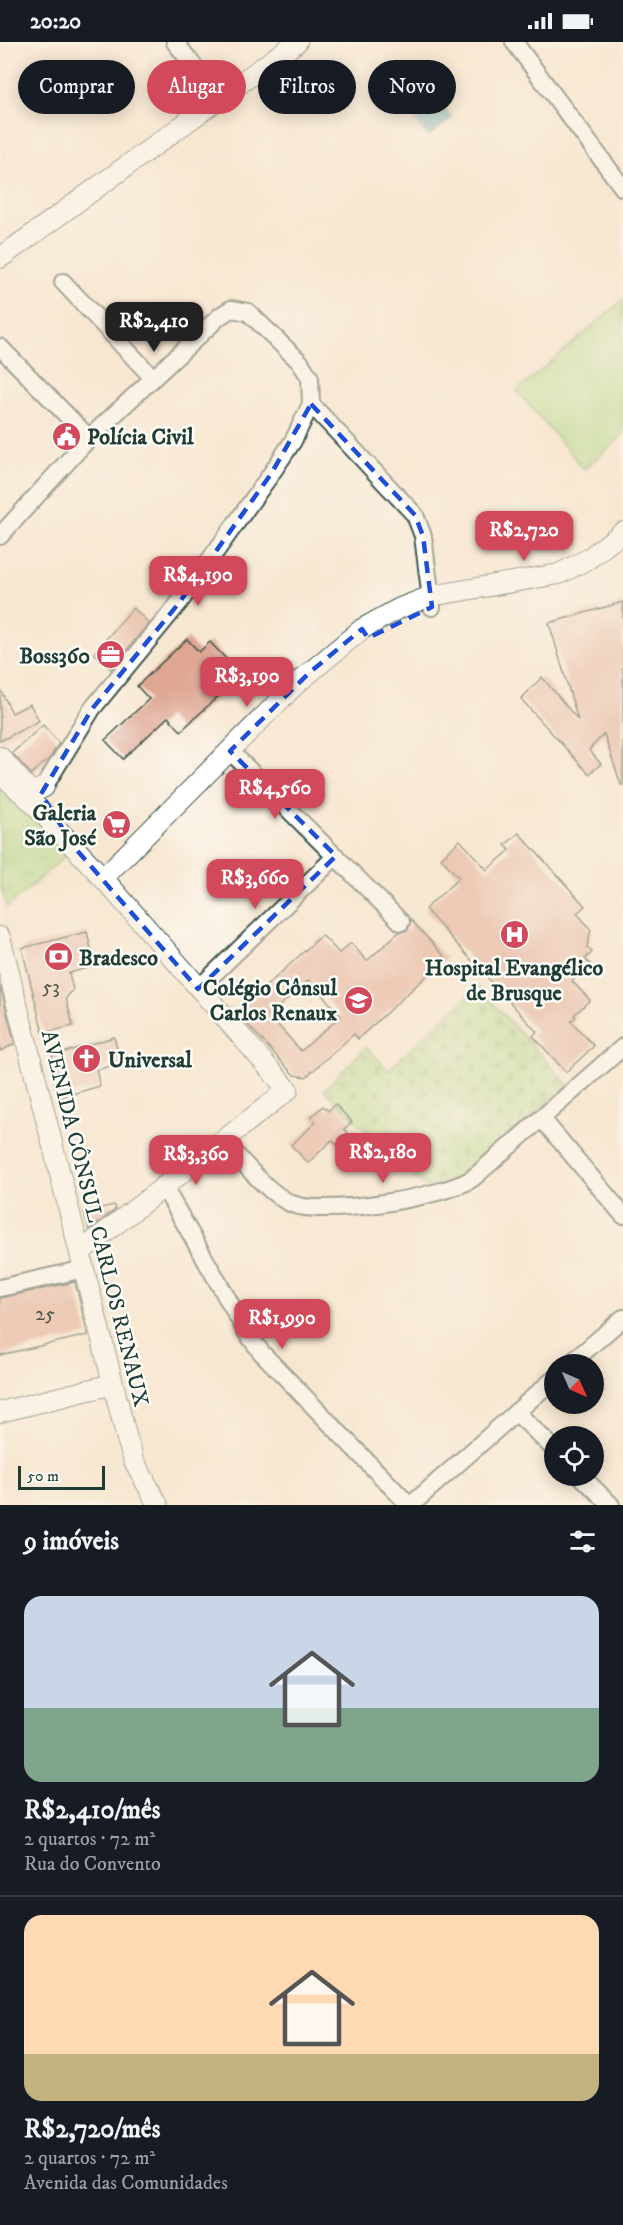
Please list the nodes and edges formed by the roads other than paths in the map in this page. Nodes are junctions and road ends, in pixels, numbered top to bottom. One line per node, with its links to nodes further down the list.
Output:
1 (175, 42): 4 (street)
2 (297, 42): 5 (main road)
3 (514, 42): 7 (street)
4 (189, 60)
5 (246, 79)
6 (197, 114): 8 (main road)
7 (623, 188)
8 (0, 258)
9 (63, 282): 11 (street)
10 (0, 347): 13 (street)
11 (153, 378): 12 (street); 13 (street)
12 (311, 404): 17 (street); 21 (street)
13 (89, 438): 15 (street)
14 (623, 532): 17 (main road)
15 (0, 536)
16 (623, 549): 17 (main road)
17 (432, 601): 18 (main road)
18 (234, 755): 23 (street); 24 (main road)
19 (0, 757): 21 (main road)
20 (0, 773): 22 (main road)
21 (44, 787): 22 (main road)
22 (75, 848): 24 (main road)
23 (336, 856): 25 (street); 27 (street)
24 (106, 882): 27 (main road)
25 (401, 922)
26 (0, 937): 33 (main road, AVENIDA CÔNSUL CARLOS RENAUX)
27 (198, 989): 30 (main road)
28 (623, 1047): 29 (street)
29 (542, 1119): 30 (street); 32 (street)
30 (223, 1141): 31 (main road)
31 (164, 1187): 33 (main road); 44 (street)
32 (623, 1215)
33 (82, 1261): 34 (street); 37 (main road, AVENIDA CÔNSUL CARLOS RENAUX)
34 (0, 1288)
35 (623, 1318): 36 (street)
36 (582, 1354)
37 (113, 1384): 39 (main road); 43 (main road, AVENIDA CÔNSUL CARLOS RENAUX)
38 (544, 1388): 40 (street)
39 (0, 1412)
40 (516, 1412): 41 (street); 44 (street)
41 (544, 1439)
42 (591, 1486): 45 (street)
43 (158, 1505)
44 (410, 1505)
45 (611, 1505)

